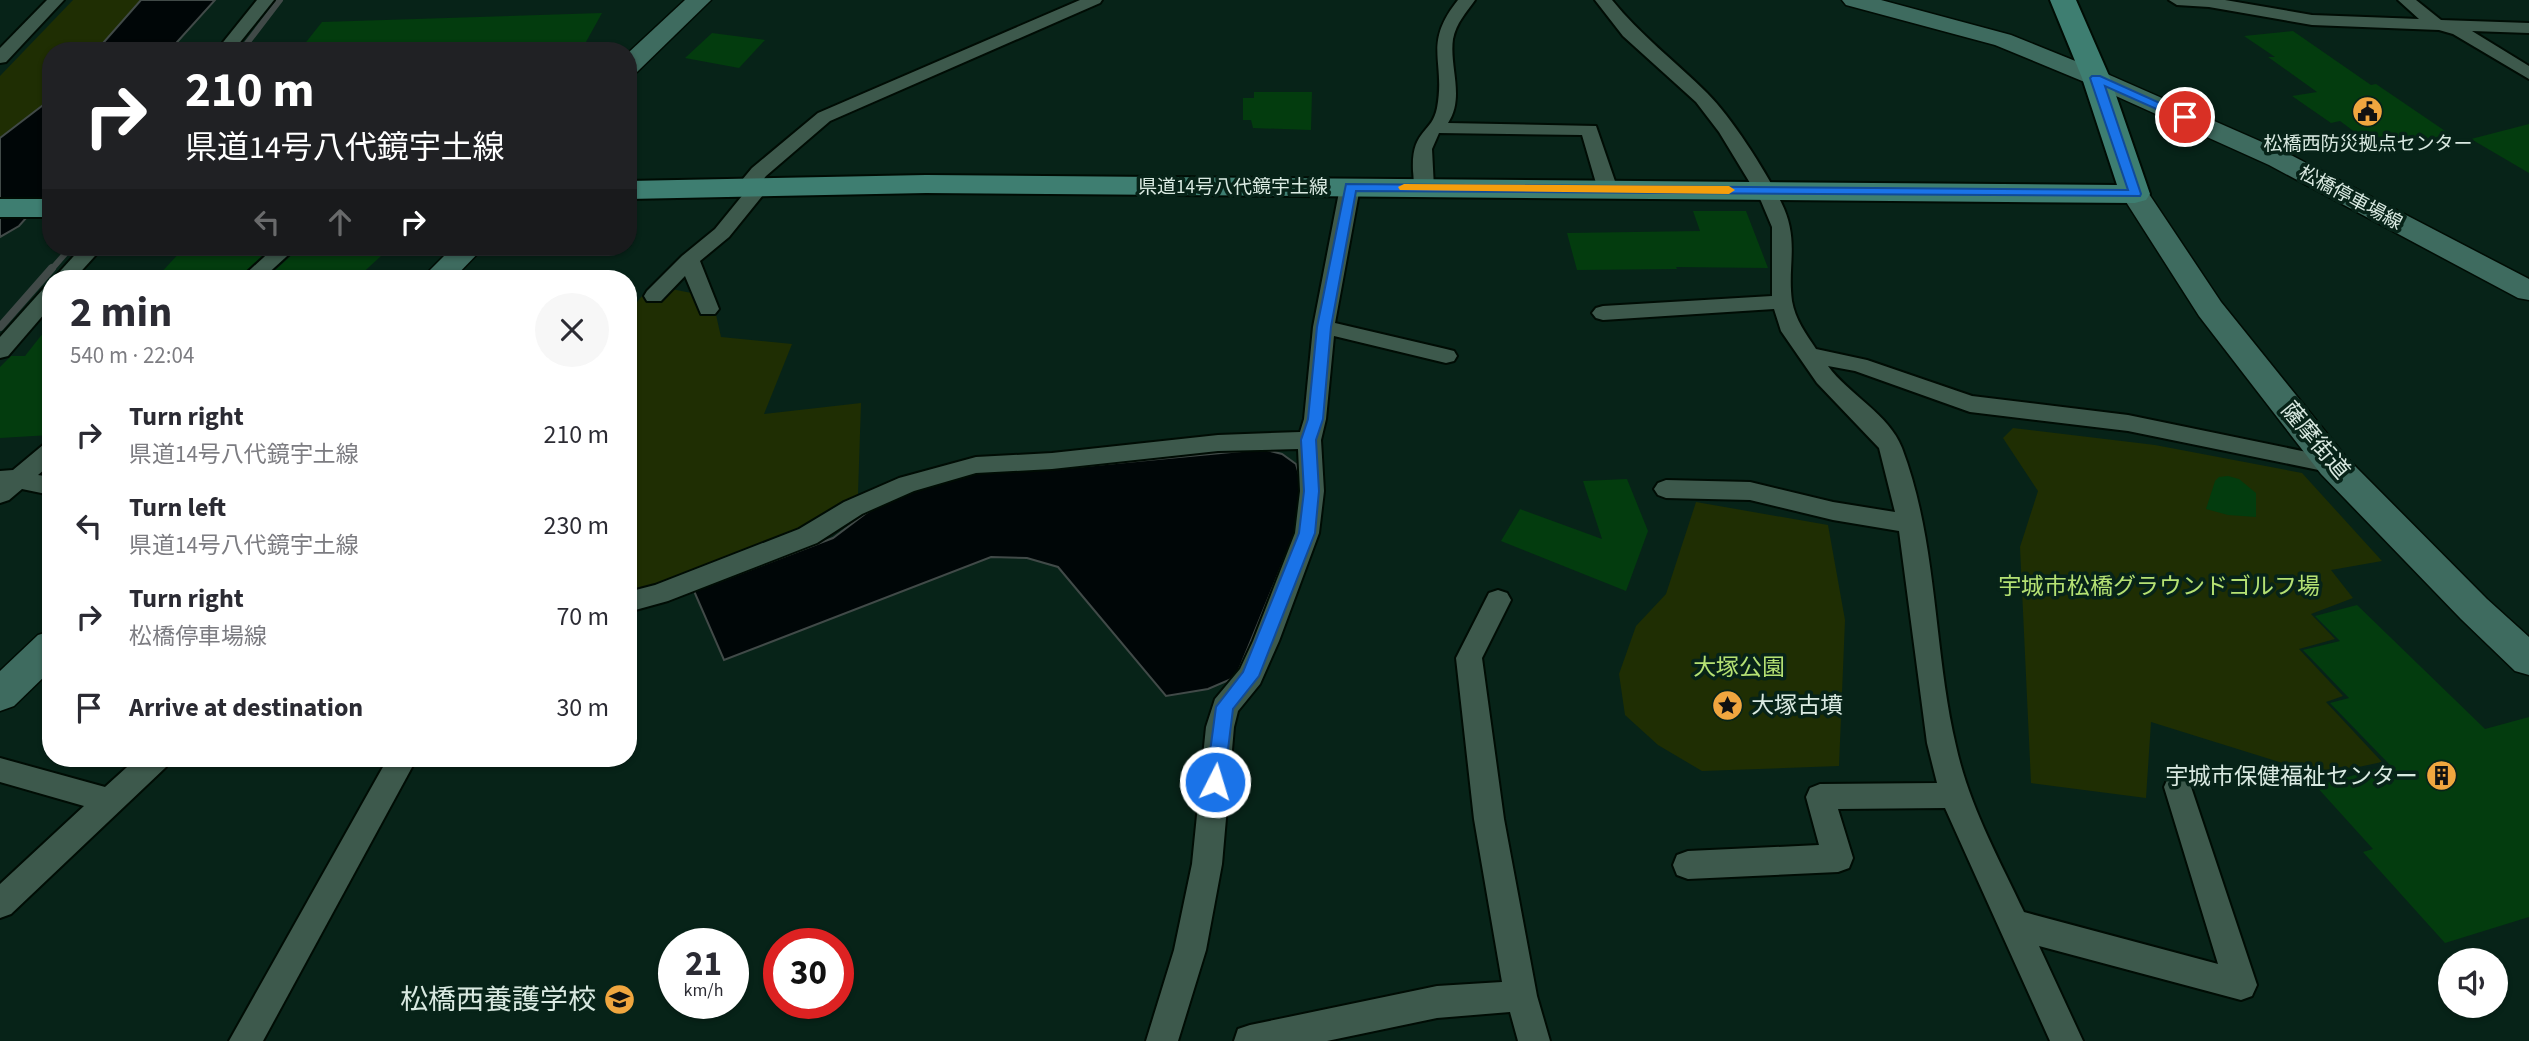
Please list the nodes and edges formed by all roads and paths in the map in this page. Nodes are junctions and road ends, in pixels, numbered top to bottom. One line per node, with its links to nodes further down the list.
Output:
1 (56, 0): 15 (street)
2 (266, 0): 13 (street)
3 (699, 0): 14 (street)
4 (1094, 0): 19 (street)
5 (1467, 0): 18 (street)
6 (1603, 0): 24 (street)
7 (1854, 0): 17 (street, 松橋停車場線)
8 (2063, 0): 17 (main road)
9 (2177, 0): 11 (street)
10 (2406, 0): 11 (street)
11 (2434, 23): 12 (street); 16 (street)
12 (2529, 28)
13 (232, 42)
14 (637, 57)
15 (0, 58)
16 (2529, 74)
17 (2096, 78): 25 (main road); 35 (street, 松橋停車場線)
18 (1437, 128): 21 (street); 23 (street)
19 (753, 186): 20 (main road, 県道14号八代鏡宇土線); 22 (main road, 県道14号八代鏡宇土線); 31 (street)
20 (1350, 187): 21 (main road, 県道14号八代鏡宇土線); 41 (street)
21 (1424, 188): 23 (main road, 県道14号八代鏡宇土線)
22 (637, 190)
23 (1608, 190): 24 (main road, 県道14号八代鏡宇土線)
24 (1764, 190): 25 (main road, 県道14号八代鏡宇土線); 37 (street)
25 (2135, 194): 47 (street, 薩摩街道)
26 (0, 208): 27 (main road)
27 (42, 208)
28 (85, 256): 32 (street)
29 (277, 256): 33 (street)
30 (461, 256): 34 (street)
31 (689, 260): 36 (street); 39 (street)
32 (71, 270)
33 (260, 270)
34 (446, 270)
35 (2529, 291)
36 (654, 296)
37 (1782, 302): 40 (street); 43 (street)
38 (42, 303): 42 (street)
39 (708, 309)
40 (1603, 313)
41 (1324, 327): 44 (street); 45 (street)
42 (0, 351)
43 (1807, 354): 47 (street); 51 (street)
44 (1446, 356)
45 (1309, 440): 52 (street); 68 (street)
46 (42, 457): 48 (street)
47 (2333, 465): 55 (street, 薩摩街道)
48 (6, 483): 49 (street)
49 (42, 485)
50 (1666, 489): 51 (street)
51 (1910, 524): 61 (street)
52 (637, 600)
53 (1498, 600): 66 (street)
54 (42, 655): 56 (street)
55 (2529, 660)
56 (0, 695)
57 (147, 767): 62 (street)
58 (398, 767): 67 (street)
59 (0, 770): 62 (street)
60 (2178, 787): 65 (street)
61 (1954, 795): 63 (street); 65 (street)
62 (111, 801): 64 (street)
63 (1688, 865)
64 (0, 904)
65 (2013, 924): 71 (street)
66 (1521, 996): 69 (street); 70 (street)
67 (245, 1041)
68 (1162, 1041)
69 (1250, 1041)
70 (1534, 1041)
71 (2067, 1041)

